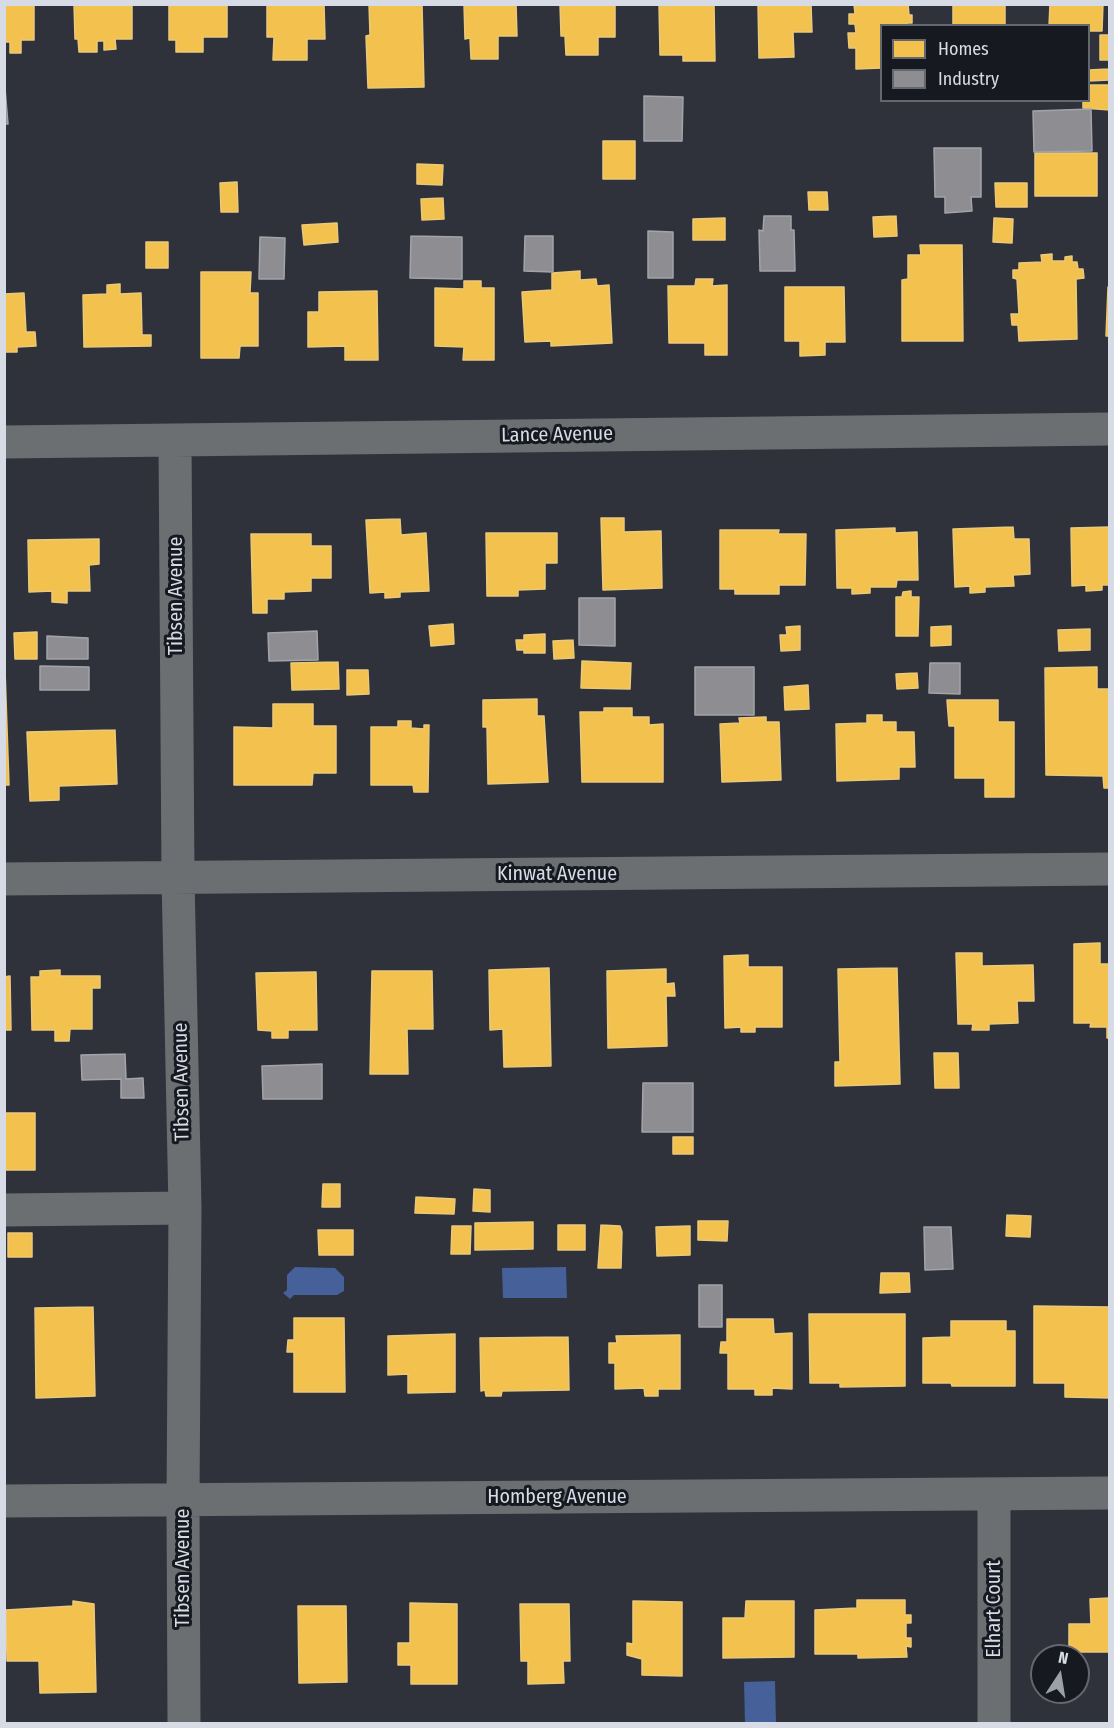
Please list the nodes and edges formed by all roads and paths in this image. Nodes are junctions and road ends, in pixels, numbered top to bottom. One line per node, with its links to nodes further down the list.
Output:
1 (1110, 429): 2 (street, Lance Avenue)
2 (175, 440): 3 (street, Lance Avenue); 5 (street, Tibsen Avenue)
3 (4, 442)
4 (1110, 870): 5 (street, Kinwat Avenue)
5 (178, 877): 6 (street, Kinwat Avenue); 7 (street, Tibsen Avenue)
6 (4, 879)
7 (185, 1208): 8 (street); 11 (street, Tibsen Avenue)
8 (4, 1210)
9 (1110, 1493): 10 (street, Homberg Avenue)
10 (994, 1494): 11 (street, Homberg Avenue); 14 (street, Elhart Court)
11 (183, 1500): 12 (street, Homberg Avenue); 13 (street, Tibsen Avenue)
12 (4, 1501)
13 (184, 1724)
14 (994, 1724)

